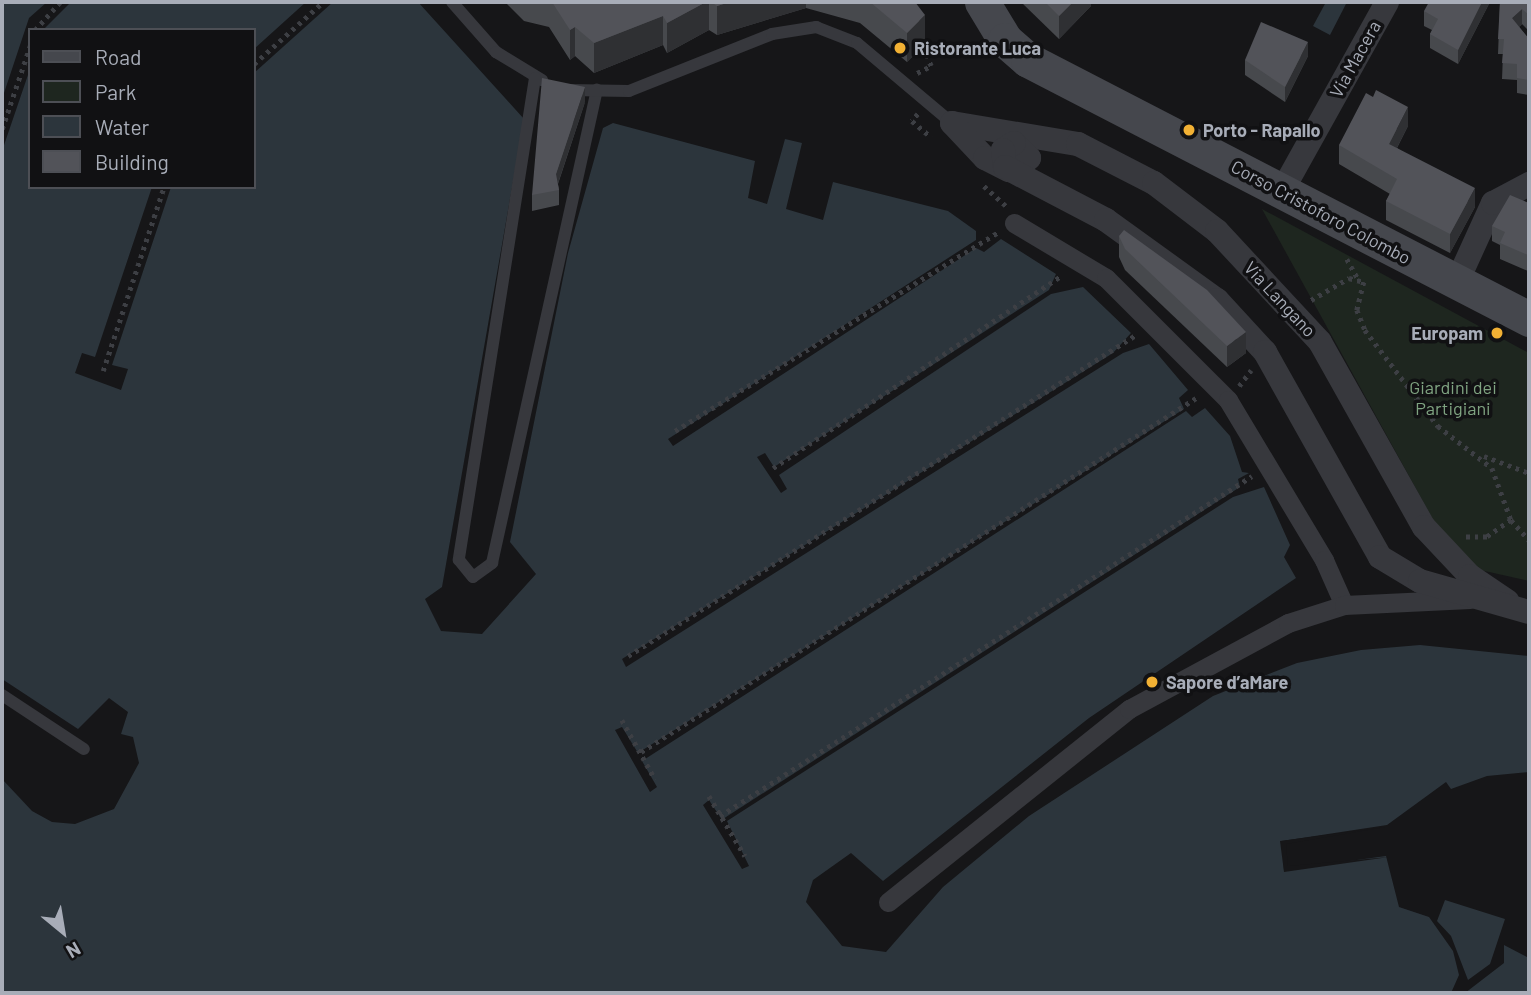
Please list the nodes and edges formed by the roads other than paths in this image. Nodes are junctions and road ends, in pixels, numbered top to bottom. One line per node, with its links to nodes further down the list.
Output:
1 (452, 2): 4 (lane)
2 (982, 2): 9 (main road, Corso Cristoforo Colombo)
3 (1387, 2): 9 (street, Via Macera)
4 (535, 78): 5 (lane); 5 (lane)
5 (597, 90): 6 (lane)
6 (952, 123): 7 (street); 7 (street)
7 (1019, 150): 13 (street, Via Langano); 15 (street, Via Langano)
8 (1529, 184): 11 (street)
9 (1282, 191): 11 (main road, Corso Cristoforo Colombo)
10 (1014, 223): 14 (street)
11 (1457, 282): 12 (main road, Corso Cristoforo Colombo)
12 (1529, 319)
13 (1472, 599): 14 (street); 15 (street, Via Langano)
14 (1344, 605): 18 (street)
15 (1524, 607)
16 (2, 695): 17 (lane)
17 (84, 749)
18 (887, 902)

